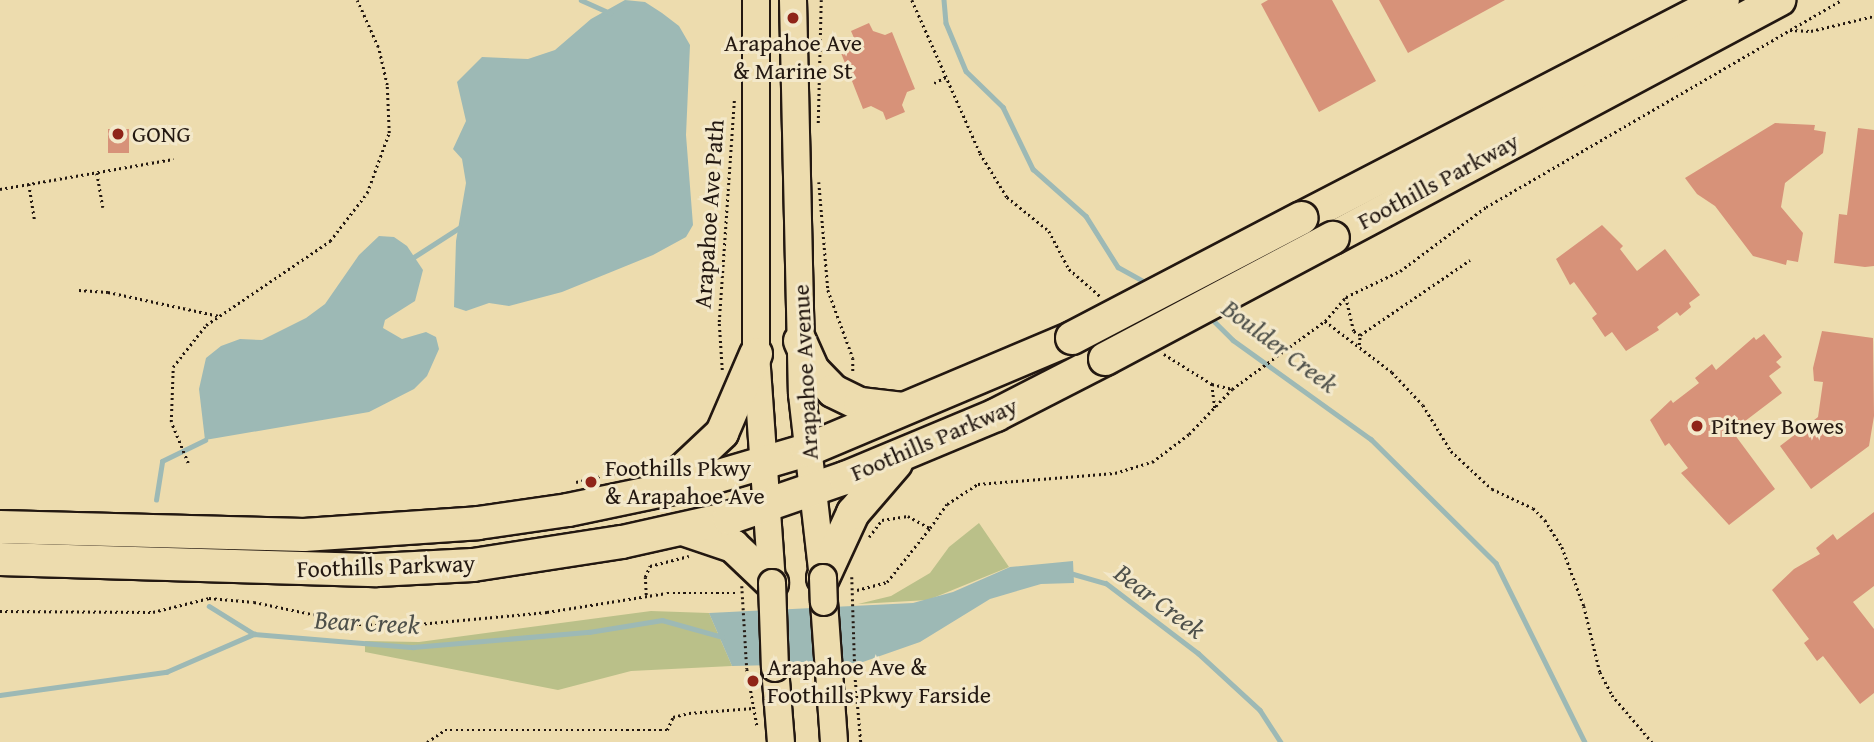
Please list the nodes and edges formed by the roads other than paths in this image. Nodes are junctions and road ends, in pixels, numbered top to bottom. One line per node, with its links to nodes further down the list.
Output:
1 (757, 0): 6 (main road, Arapahoe Avenue)
2 (793, 0): 5 (main road, Arapahoe Avenue)
3 (1723, 0): 7 (highway, Foothills Parkway, bridge)
4 (1779, 0): 9 (highway, Foothills Parkway, bridge)
5 (800, 341): 7 (highway); 8 (main road, Arapahoe Avenue)
6 (756, 354): 10 (main road, Arapahoe Avenue); 11 (highway)
7 (908, 409): 8 (highway, Foothills Parkway)
8 (807, 450): 10 (highway, Foothills Parkway); 12 (main road, Arapahoe Avenue)
9 (905, 454): 12 (highway, Foothills Parkway); 17 (highway)
10 (762, 464): 11 (highway, Foothills Parkway); 13 (main road, Arapahoe Avenue)
11 (660, 477): 14 (highway, Foothills Parkway)
12 (813, 489): 13 (highway, Foothills Parkway); 17 (main road, Arapahoe Avenue)
13 (767, 506): 15 (highway, Foothills Parkway); 18 (main road, Arapahoe Avenue)
14 (0, 527)
15 (693, 541): 16 (highway, Foothills Parkway); 18 (highway)
16 (0, 559)
17 (837, 578): 20 (main road, Arapahoe Avenue, bridge)
18 (757, 585): 19 (main road, Arapahoe Avenue, bridge)
19 (781, 742)
20 (834, 742)

